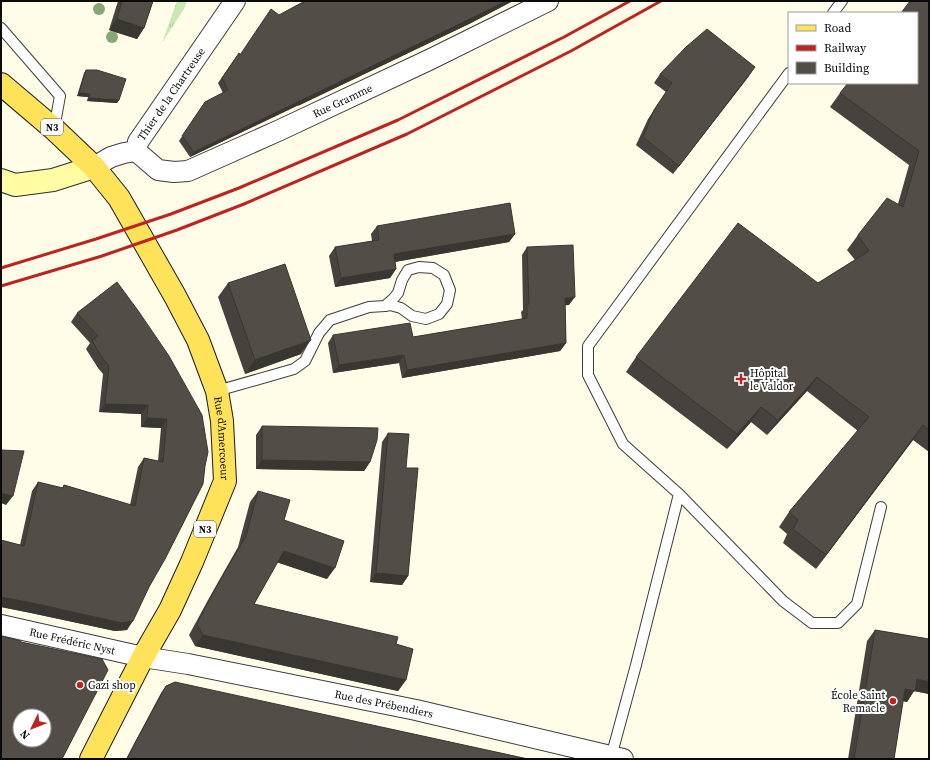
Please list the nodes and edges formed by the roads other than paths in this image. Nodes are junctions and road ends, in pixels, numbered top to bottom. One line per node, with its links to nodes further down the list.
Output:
1 (235, 1): 9 (street, Thier de la Chartreuse)
2 (548, 1): 9 (street, Rue Gramme)
3 (842, 1): 4 (lane)
4 (834, 12)
5 (1, 28): 8 (lane)
6 (788, 74): 14 (lane)
7 (1, 84): 8 (main road, N3)
8 (54, 129): 10 (main road, N3)
9 (136, 151): 10 (street, Thier de la Chartreuse)
10 (94, 167): 11 (main road); 13 (main road, Rue d'Amercoeur / N3)
11 (1, 180)
12 (385, 306): 12 (lane); 13 (lane)
13 (217, 391): 17 (main road, Rue d'Amercoeur / N3)
14 (679, 494): 15 (lane); 18 (lane)
15 (881, 507)
16 (1, 625): 17 (street, Rue Frédéric Nyst)
17 (143, 657): 18 (street, Rue des Prébendiers); 19 (main road, Rue d'Amercoeur / N3)
18 (617, 758)
19 (91, 759)

